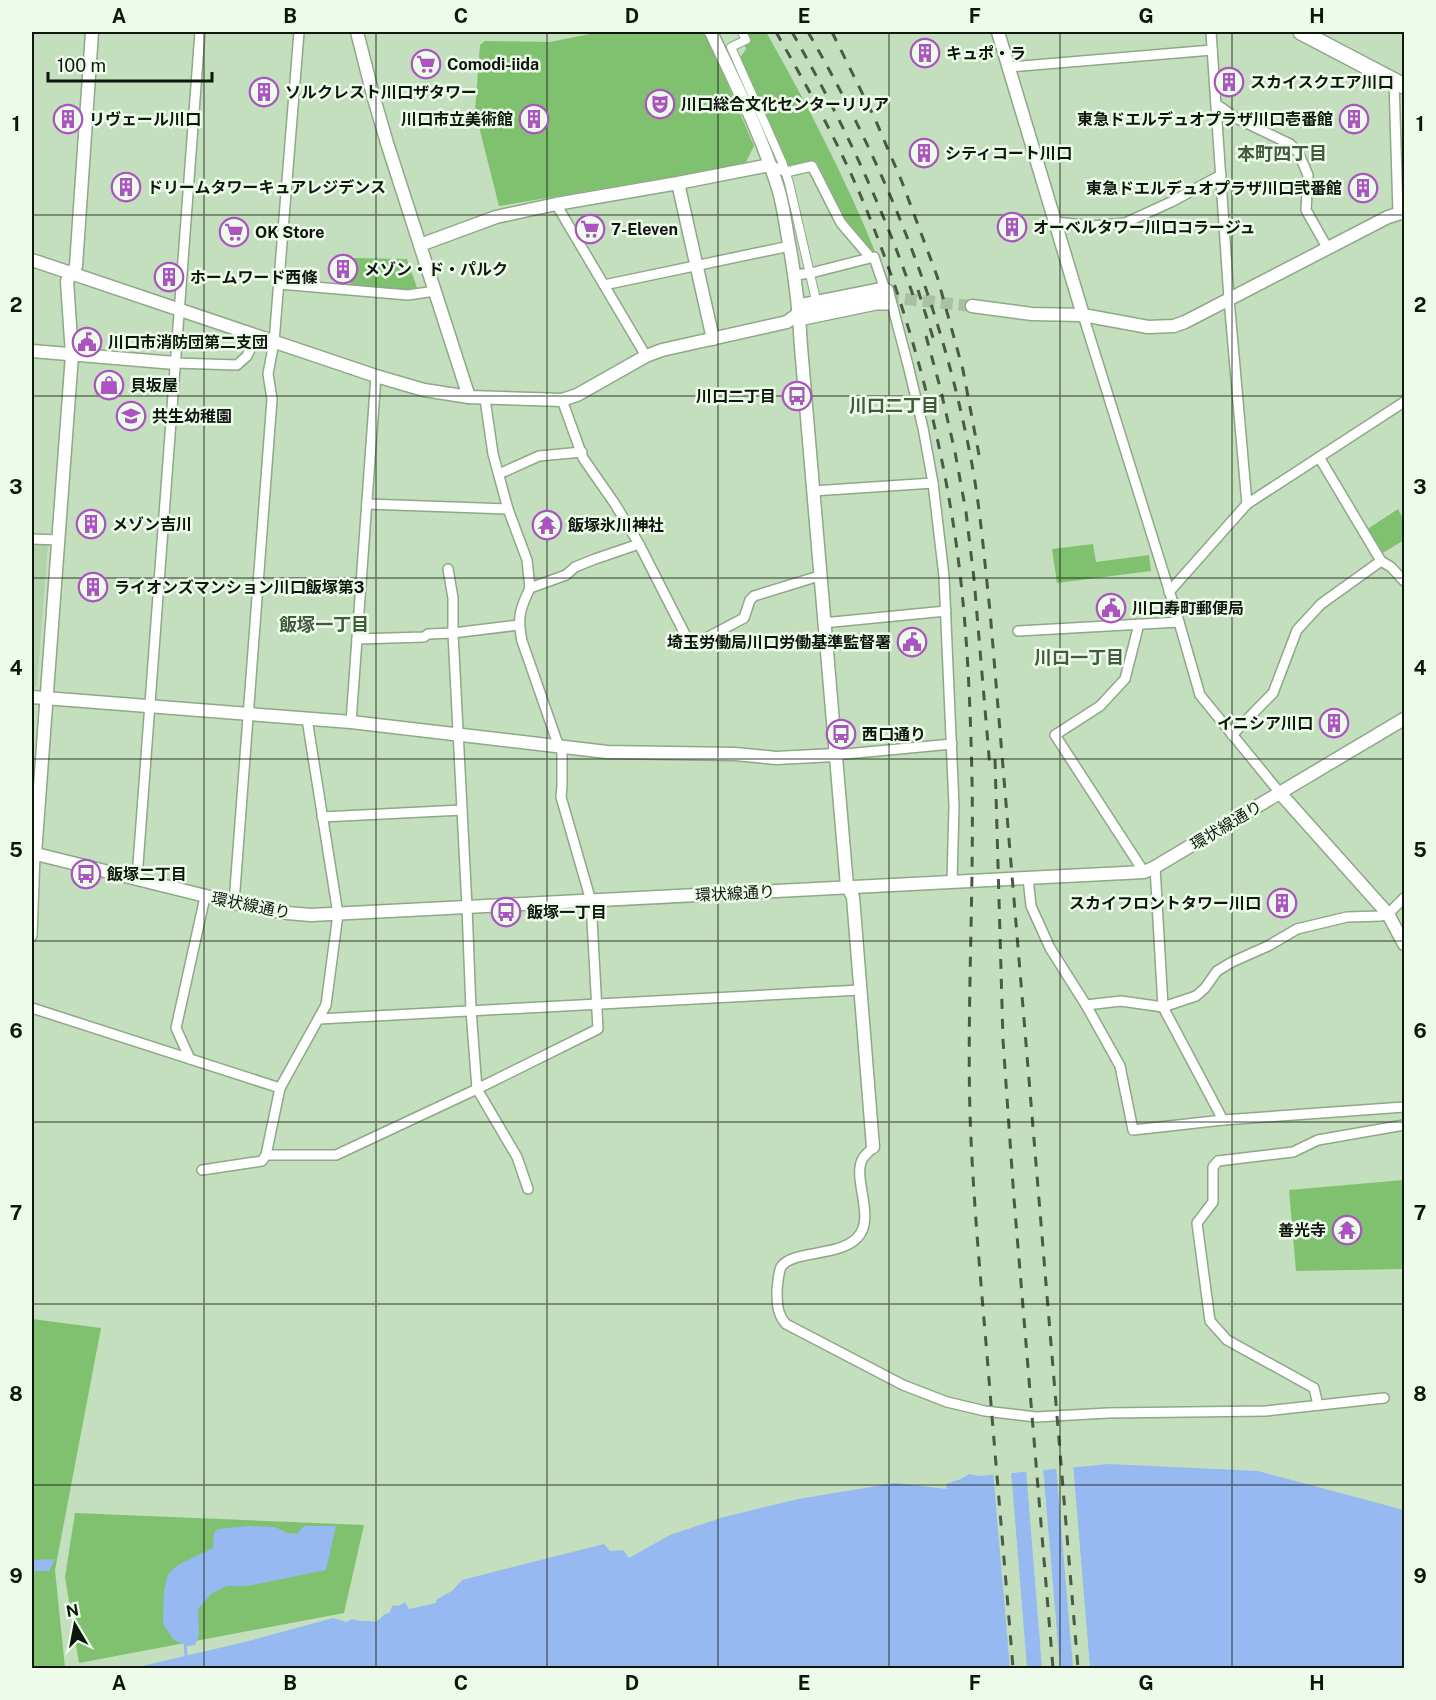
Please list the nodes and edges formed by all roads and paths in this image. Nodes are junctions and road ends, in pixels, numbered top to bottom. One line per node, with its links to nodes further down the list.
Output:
1 (92, 32): 27 (street)
2 (200, 32): 37 (street)
3 (299, 32): 30 (street)
4 (357, 32): 21 (street)
5 (711, 32): 14 (street)
6 (742, 32): 15 (street)
7 (999, 32): 11 (street)
8 (1211, 32): 10 (street)
9 (1301, 32): 12 (main road)
10 (1212, 50): 11 (street); 13 (street)
11 (1009, 68): 20 (street)
12 (1399, 84): 19 (street)
13 (1216, 104): 16 (street); 23 (street)
14 (770, 165): 15 (street); 17 (street); 22 (street)
15 (786, 172): 24 (street); 28 (street)
16 (1221, 176): 20 (street); 34 (street)
17 (678, 183): 18 (street); 26 (street)
18 (556, 204): 21 (street); 31 (street)
19 (1401, 213): 23 (street)
20 (1055, 222): 39 (street)
21 (420, 245): 32 (street)
22 (790, 246): 26 (street); 29 (street)
23 (1328, 249): 34 (street)
24 (870, 257): 28 (street); 33 (street)
25 (32, 260): 27 (street)
26 (697, 266): 31 (street); 41 (street)
27 (72, 273): 37 (street); 44 (street)
28 (810, 273): 29 (street); 35 (street)
29 (795, 275): 38 (street)
30 (279, 284): 32 (street); 42 (street)
31 (604, 285): 45 (street)
32 (435, 291): 48 (street)
33 (888, 296): 35 (street); 38 (street); 55 (street)
34 (1229, 299): 39 (street); 58 (street)
35 (816, 300): 38 (street)
36 (972, 306): 39 (street)
37 (179, 310): 40 (street); 46 (street)
38 (799, 312): 41 (street); 56 (street)
39 (1083, 315): 68 (street)
40 (256, 337): 42 (street); 46 (street)
41 (713, 339): 45 (street)
42 (274, 342): 47 (street); 80 (street)
43 (32, 351): 44 (street)
44 (72, 355): 46 (street); 61 (street)
45 (646, 356): 50 (street)
46 (175, 363): 79 (street)
47 (376, 376): 48 (street); 57 (street)
48 (469, 398): 49 (street)
49 (484, 399): 50 (street); 54 (street)
50 (562, 400): 52 (street)
51 (1404, 402): 53 (street)
52 (582, 452): 54 (street); 62 (street)
53 (1319, 457): 58 (street); 63 (street)
54 (499, 474): 59 (street)
55 (933, 483): 56 (street); 69 (street)
56 (813, 491): 65 (street)
57 (367, 504): 59 (street); 76 (street)
58 (1247, 504): 68 (street)
59 (508, 509): 67 (street)
60 (32, 538): 61 (street)
61 (59, 540): 78 (street)
62 (639, 544): 65 (street); 67 (street)
63 (1381, 561): 66 (street); 85 (street)
64 (448, 569): 75 (street)
65 (819, 576): 71 (street)
66 (1404, 581)
67 (530, 588): 73 (street)
68 (1169, 592): 70 (street)
69 (946, 611): 71 (street); 86 (street)
70 (1179, 622): 72 (street); 85 (street)
71 (823, 623): 88 (street)
72 (1139, 624): 74 (street); 93 (street)
73 (519, 625): 75 (street); 87 (street)
74 (1018, 630)
75 (453, 633): 76 (street); 84 (street)
76 (357, 639): 83 (street)
77 (32, 697): 78 (street)
78 (46, 698): 79 (street); 92 (street)
79 (149, 707): 80 (street); 94 (street)
80 (248, 714): 81 (street); 101 (street)
81 (307, 719): 83 (street); 91 (street)
82 (1404, 719): 89 (street, 環状線通り)
83 (351, 722): 84 (street)
84 (458, 735): 87 (street); 90 (street)
85 (1232, 735): 89 (street)
86 (952, 744): 88 (street); 96 (street)
87 (561, 747): 88 (street); 100 (street)
88 (835, 755): 97 (street)
89 (1280, 793): 93 (street, 環状線通り); 105 (street)
90 (462, 810): 91 (street); 103 (street)
91 (322, 817): 104 (street)
92 (33, 853): 94 (street, 環状線通り); 102 (street)
93 (1150, 870): 95 (street, 環状線通り); 111 (street)
94 (136, 878): 98 (street, 環状線通り)
95 (1028, 878): 96 (street, 環状線通り); 110 (street)
96 (952, 881): 97 (street, 環状線通り)
97 (847, 886): 100 (street, 環状線通り); 108 (street)
98 (205, 897): 101 (street, 環状線通り); 115 (street)
99 (1404, 898): 105 (street)
100 (591, 901): 103 (street, 環状線通り); 109 (street)
101 (234, 903): 104 (street, 環状線通り)
102 (32, 908): 106 (street)
103 (467, 908): 104 (street, 環状線通り); 113 (street)
104 (338, 914): 114 (street)
105 (1388, 914): 107 (street); 111 (street)
106 (32, 936)
107 (1404, 944)
108 (860, 990): 109 (street); 121 (street)
109 (597, 1004): 113 (street); 117 (street)
110 (1086, 1005): 111 (street); 119 (street)
111 (1163, 1007): 119 (street)
112 (32, 1008): 115 (street)
113 (471, 1010): 114 (street); 117 (street)
114 (319, 1019): 116 (street)
115 (190, 1059): 116 (street)
116 (280, 1088): 122 (street)
117 (477, 1089): 122 (street); 124 (street)
118 (1404, 1107): 119 (street)
119 (1222, 1120)
120 (1404, 1125): 126 (street)
121 (873, 1148): 126 (street)
122 (266, 1155): 123 (street)
123 (202, 1170)
124 (528, 1189)
125 (1384, 1398): 126 (street)
126 (1318, 1405)

